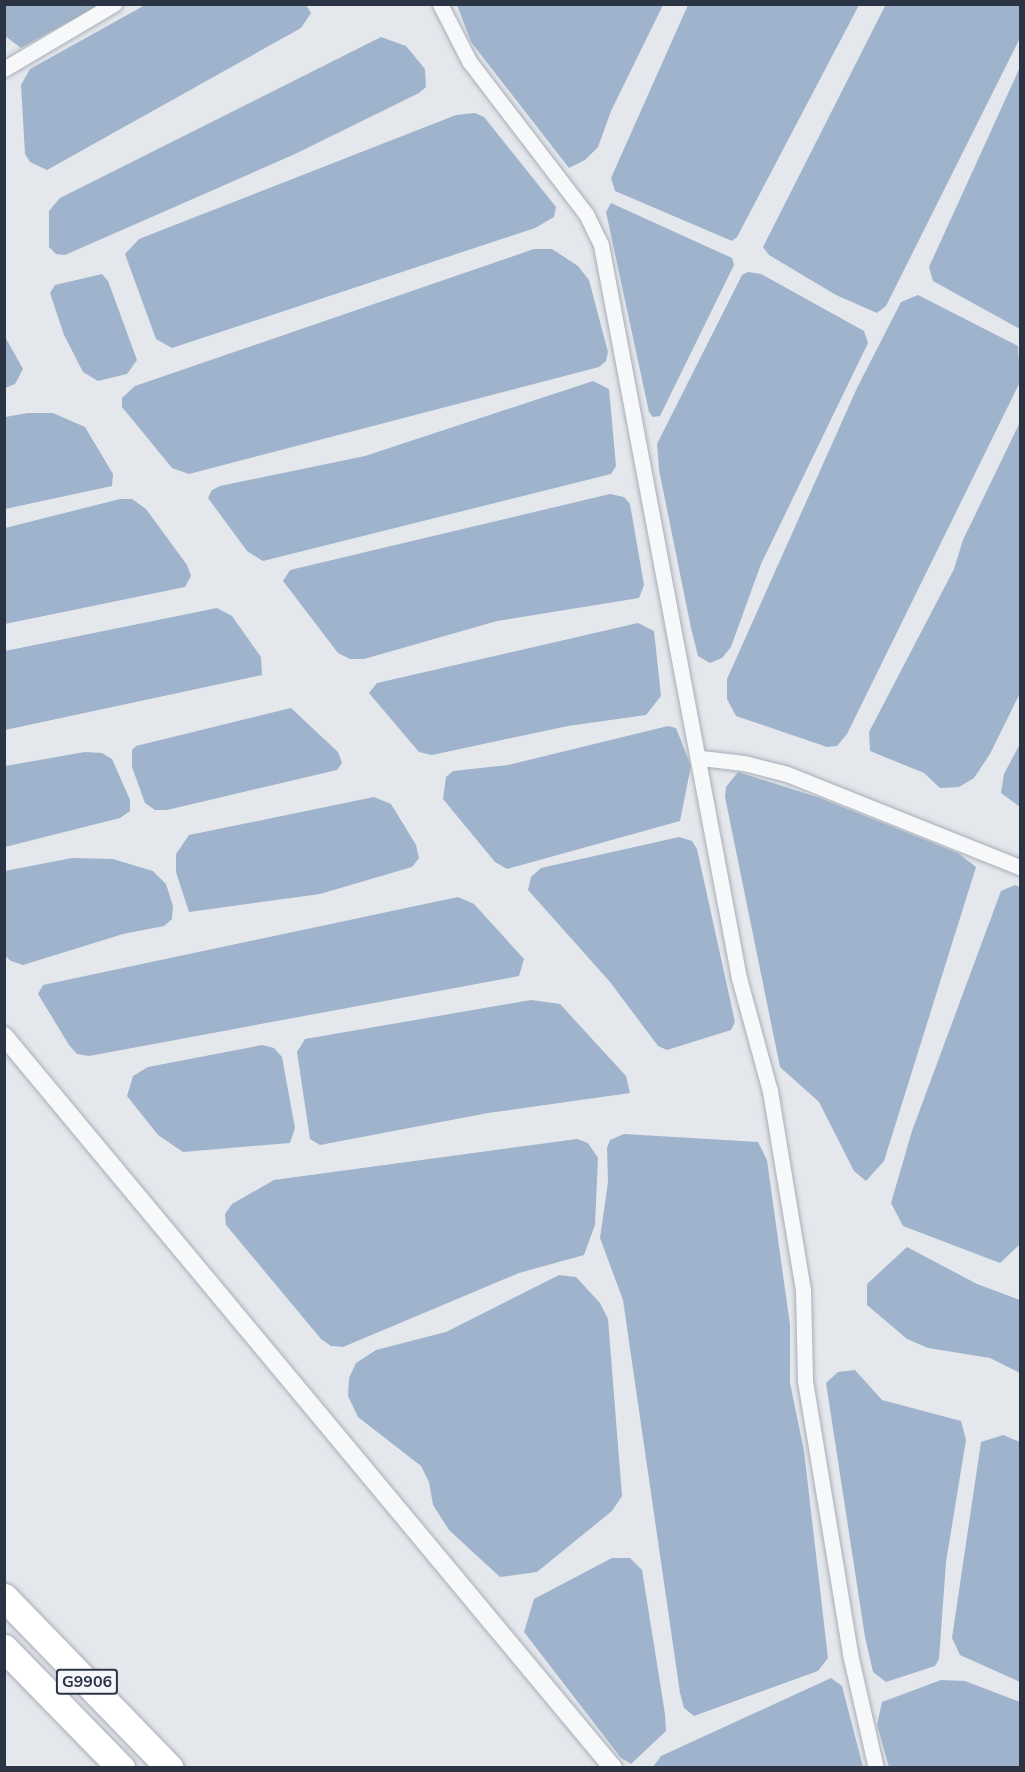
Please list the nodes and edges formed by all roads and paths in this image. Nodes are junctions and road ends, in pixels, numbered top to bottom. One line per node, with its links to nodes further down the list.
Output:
1 (114, 4): 3 (street)
2 (440, 4): 4 (street)
3 (4, 69)
4 (701, 758): 5 (street); 12 (street)
5 (1020, 867)
6 (4, 1036): 11 (street)
7 (4, 1597): 10 (highway, G9906)
8 (4, 1648): 9 (highway, G9906)
9 (121, 1767)
10 (170, 1767)
11 (613, 1767)
12 (876, 1767)

